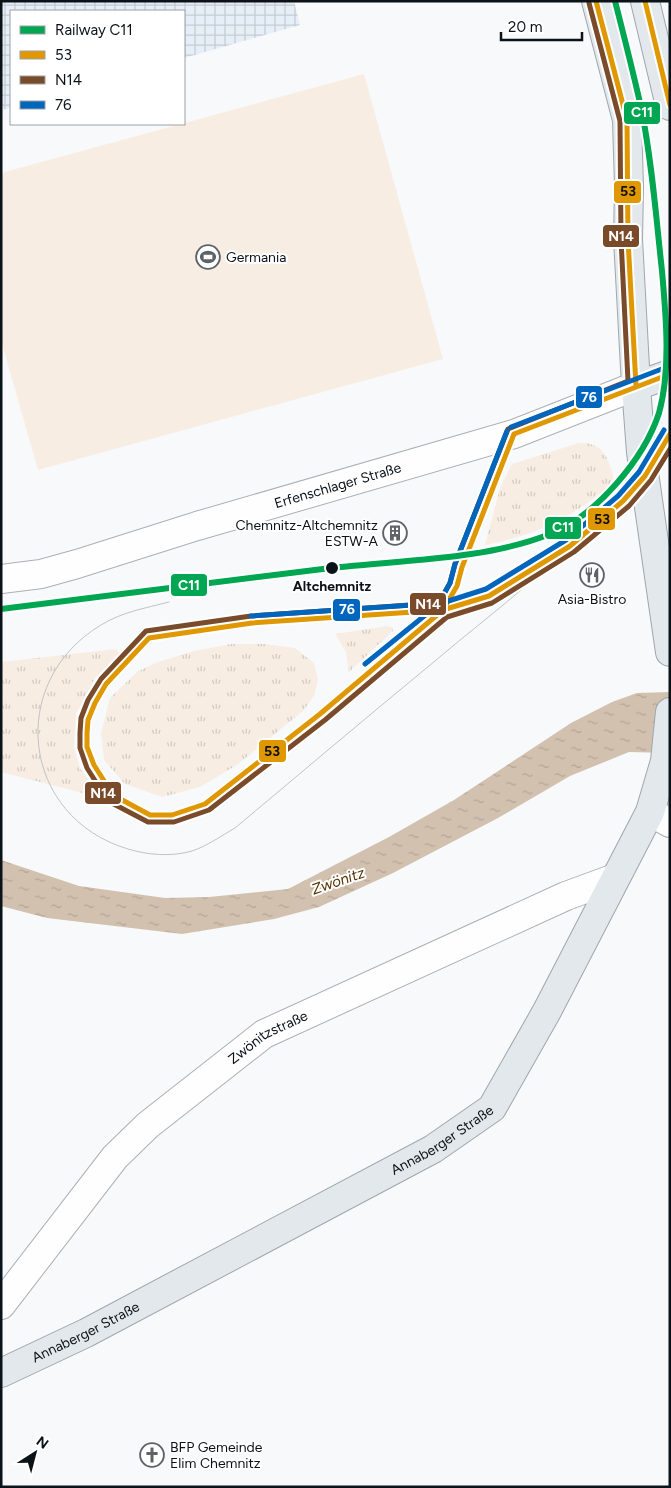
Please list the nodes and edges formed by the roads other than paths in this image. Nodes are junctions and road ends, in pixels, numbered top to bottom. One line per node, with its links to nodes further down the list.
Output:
1 (596, 1): 5 (main road)
2 (645, 1): 3 (main road)
3 (670, 106)
4 (670, 374): 5 (main road, Erfenschlager Straße)
5 (636, 386): 6 (street, Erfenschlager Straße); 7 (main road)
6 (1, 579)
7 (670, 652)
8 (670, 712): 9 (main road, Annaberger Straße)
9 (660, 817): 10 (main road, Annaberger Straße)
10 (615, 878): 11 (street, Zwönitzstraße); 12 (main road, Annaberger Straße)
11 (1, 1305)
12 (1, 1373)

